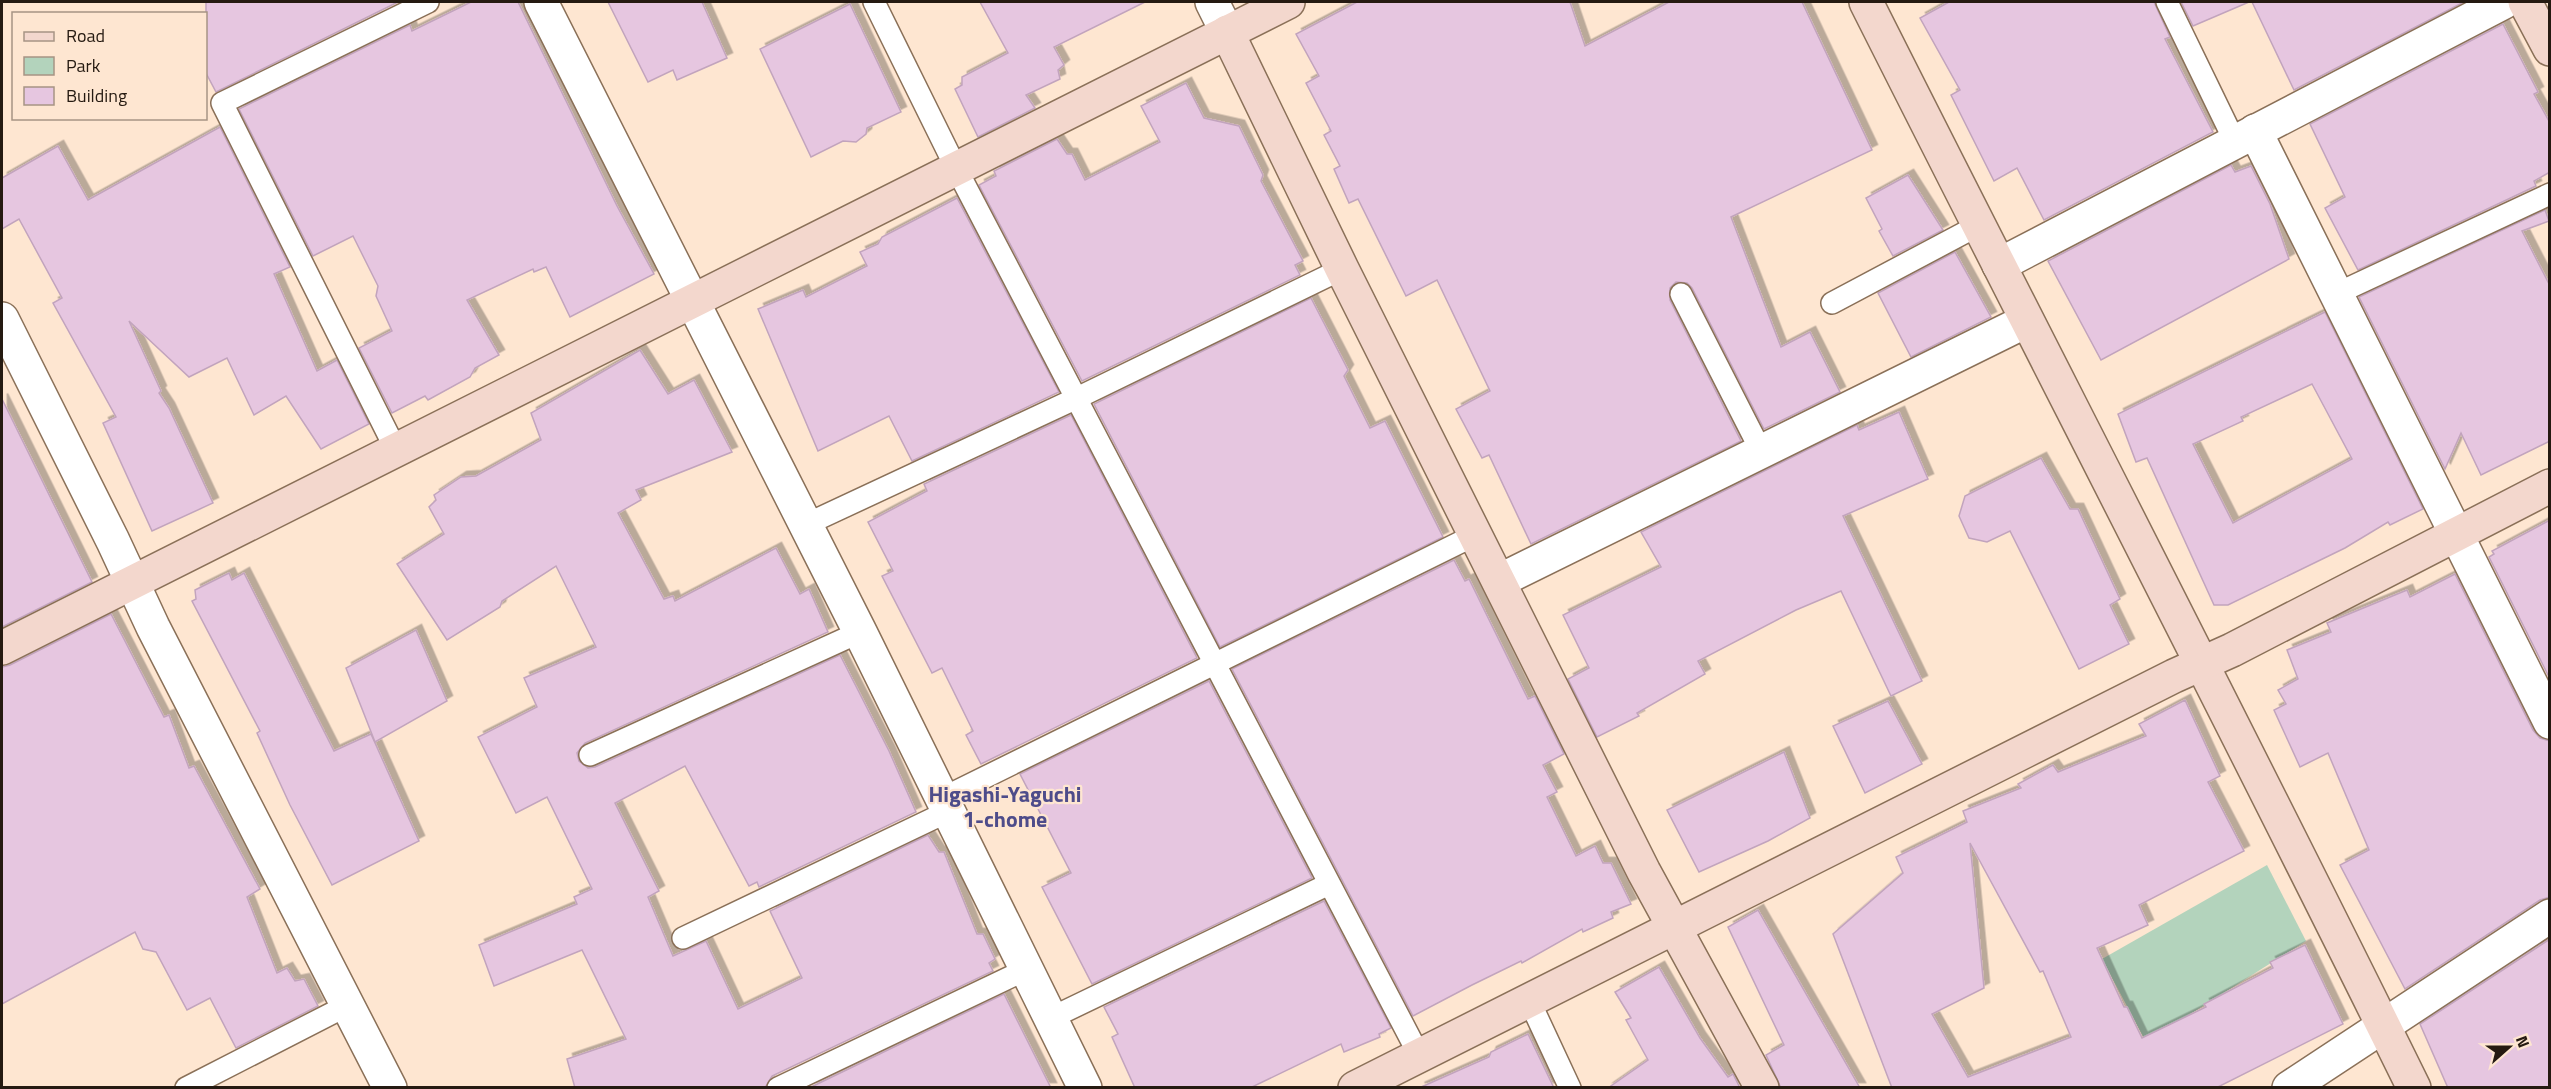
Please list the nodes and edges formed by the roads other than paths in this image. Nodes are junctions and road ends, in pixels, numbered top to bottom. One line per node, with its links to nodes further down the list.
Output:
1 (428, 2): 25 (lane)
2 (541, 2): 20 (street)
3 (873, 2): 13 (lane)
4 (1212, 2): 10 (street)
5 (1288, 2): 10 (street)
6 (1866, 2): 15 (street)
7 (2167, 2): 12 (lane)
8 (2504, 2): 12 (street)
9 (2525, 2): 11 (street)
10 (1227, 32): 13 (street); 17 (street)
11 (2550, 49)
12 (2245, 136): 16 (street); 19 (street)
13 (957, 168): 20 (street); 24 (lane)
14 (2550, 194): 19 (lane)
15 (1978, 225): 16 (street); 21 (lane)
16 (1999, 265): 23 (street)
17 (1342, 270): 24 (lane); 30 (street)
18 (1681, 294): 26 (lane)
19 (2336, 294): 29 (street)
20 (691, 301): 25 (street); 28 (street)
21 (1832, 303)
22 (2, 320): 32 (street)
23 (2026, 321): 26 (street); 36 (street)
24 (1077, 398): 28 (lane); 35 (lane)
25 (396, 450): 32 (street)
26 (1761, 451): 31 (street)
27 (2550, 486): 29 (street)
28 (805, 525): 33 (street)
29 (2455, 534): 36 (street); 37 (street)
30 (1475, 535): 31 (street); 35 (lane)
31 (1499, 581): 42 (street)
32 (133, 583): 34 (street); 46 (street)
33 (860, 632): 38 (lane); 39 (street)
34 (2, 648)
35 (1214, 662): 39 (lane); 40 (lane)
36 (2203, 663): 42 (street); 48 (street)
37 (2547, 709)
38 (590, 755)
39 (946, 804): 43 (lane); 44 (street)
40 (1329, 884): 47 (lane); 49 (lane)
41 (2550, 916): 48 (street)
42 (1672, 928): 45 (street); 56 (street)
43 (683, 938)
44 (1027, 969): 47 (street); 52 (lane)
45 (1528, 1000): 49 (street); 55 (lane)
46 (348, 1005): 50 (lane); 51 (street)
47 (1051, 1018): 53 (street)
48 (2384, 1025): 57 (street); 58 (street)
49 (1419, 1055): 54 (street)
50 (186, 1088)
51 (390, 1088)
52 (778, 1088)
53 (1085, 1088)
54 (1355, 1088)
55 (1570, 1088)
56 (1762, 1088)
57 (2289, 1088)
58 (2414, 1088)

